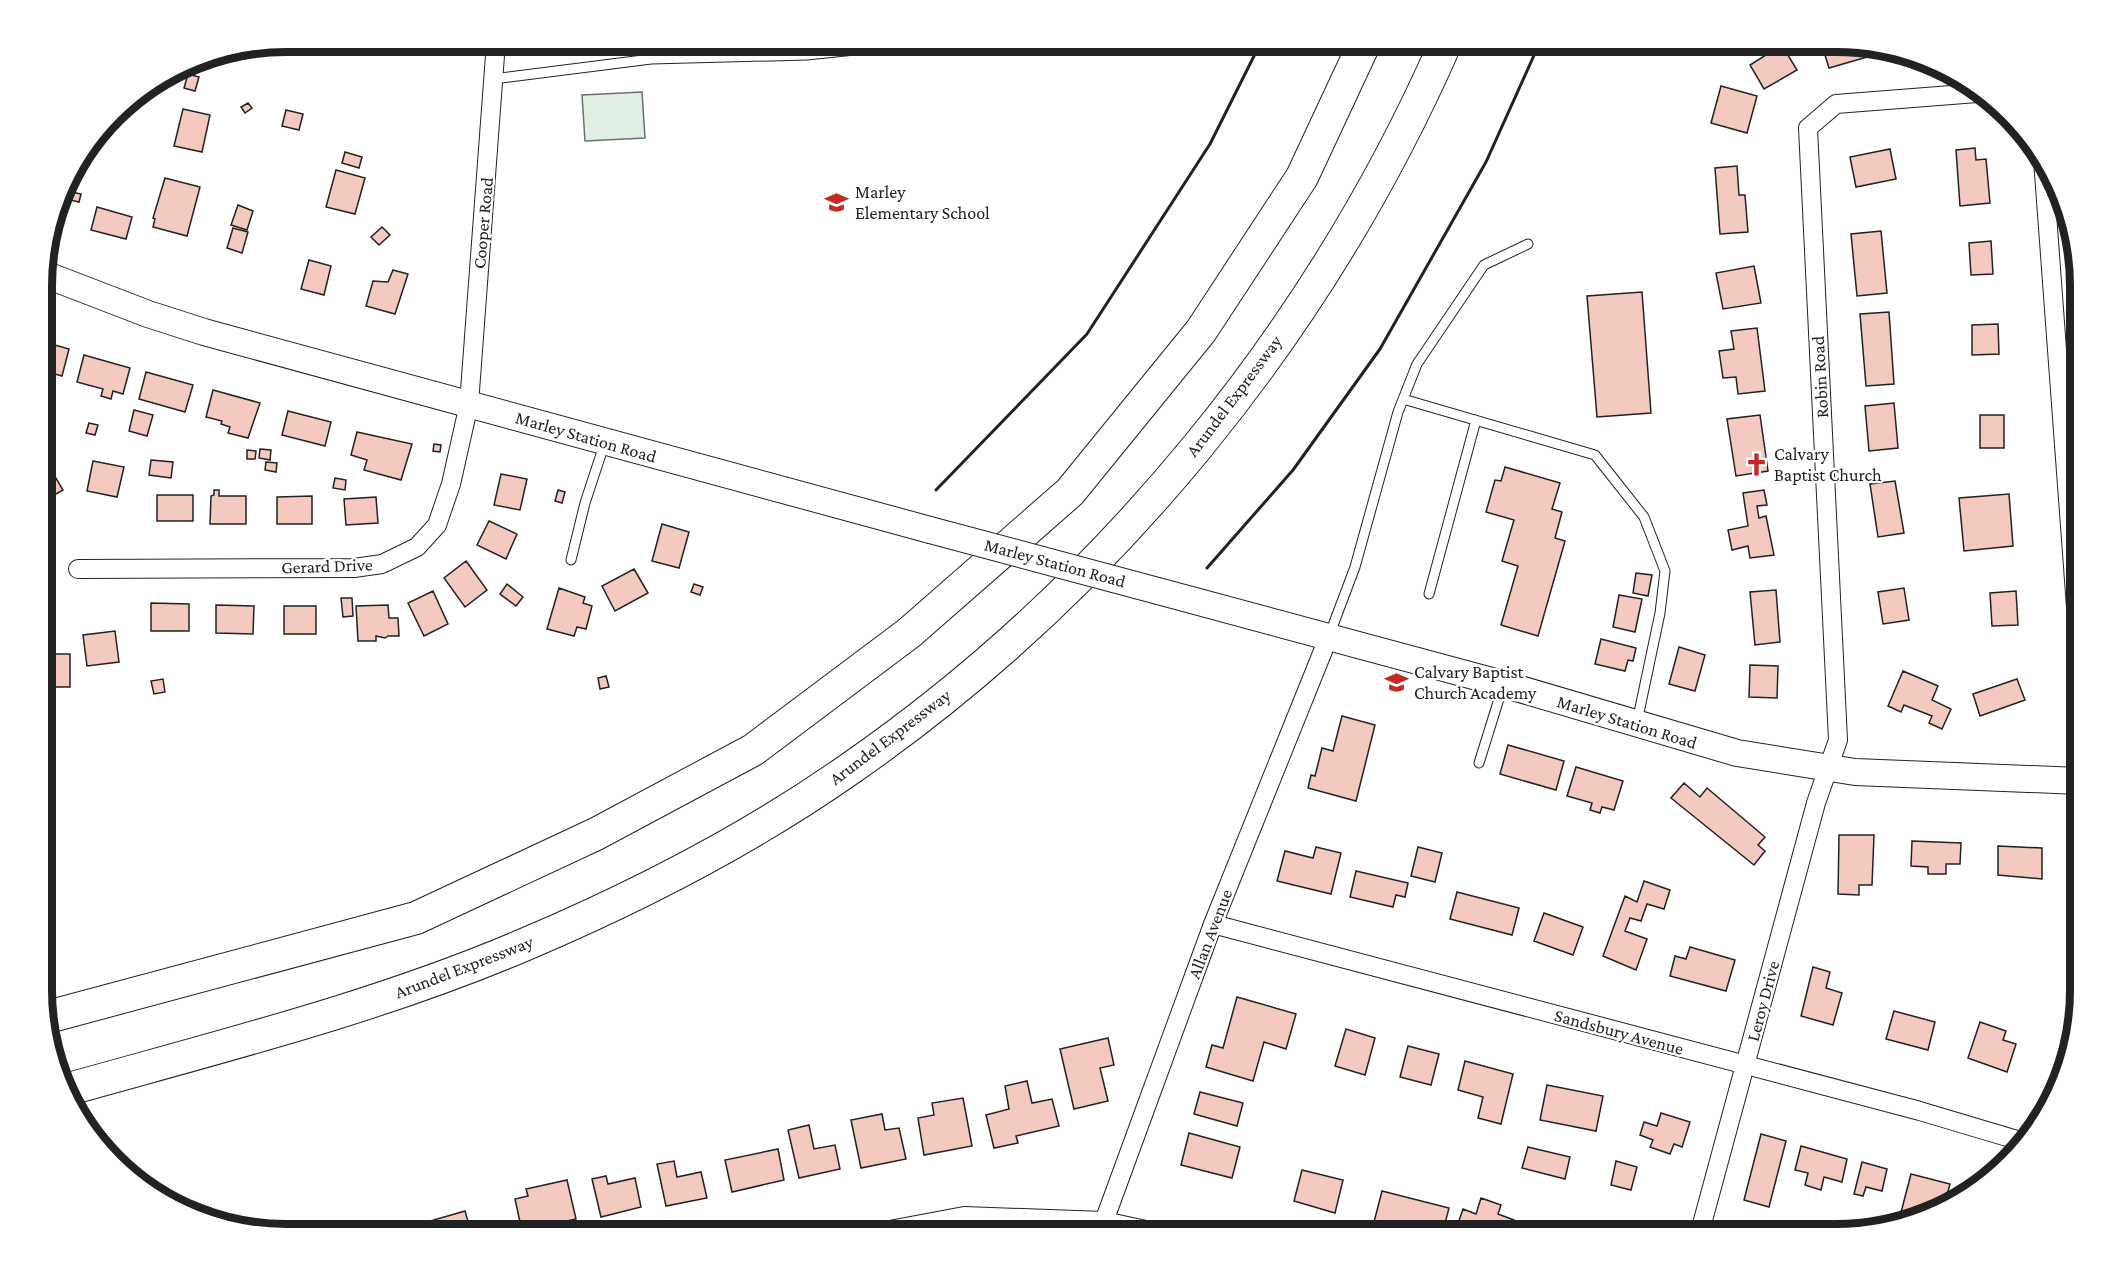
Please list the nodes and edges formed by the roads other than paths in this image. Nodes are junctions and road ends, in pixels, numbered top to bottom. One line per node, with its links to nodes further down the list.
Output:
1 (495, 52): 9 (street, Cooper Road)
2 (653, 52): 8 (lane)
3 (707, 52): 7 (lane)
4 (836, 52): 7 (lane)
5 (1360, 52): 29 (highway)
6 (1441, 52): 31 (highway, Arundel Expressway)
7 (705, 57): 8 (lane)
8 (651, 59): 9 (lane)
9 (494, 79): 15 (street, Cooper Road)
10 (1968, 94): 26 (street, Robin Road)
11 (2045, 182): 18 (street)
12 (1528, 244): 14 (lane)
13 (53, 277): 15 (main road, Marley Station Road)
14 (1403, 399): 16 (lane); 22 (lane)
15 (469, 404): 17 (main road, Marley Station Road); 20 (street, Gerard Drive)
16 (1476, 420): 21 (lane); 24 (lane)
17 (604, 442): 19 (lane); 22 (main road, Marley Station Road, bridge)
18 (2070, 526)
19 (571, 560)
20 (78, 569)
21 (1429, 594)
22 (1329, 636): 23 (main road, Marley Station Road); 28 (street, Allan Avenue)
23 (1503, 684): 24 (main road, Marley Station Road); 25 (lane)
24 (1636, 725): 26 (main road, Marley Station Road)
25 (1479, 763)
26 (1828, 769): 27 (main road, Marley Station Road); 30 (street, Leroy Drive)
27 (2070, 781)
28 (1213, 924): 30 (street, Sandsbury Avenue); 35 (street, Allan Avenue)
29 (54, 1015)
30 (1746, 1065): 32 (street, Sandsbury Avenue); 36 (street, Leroy Drive)
31 (74, 1088)
32 (2015, 1140)
33 (921, 1224): 34 (street)
34 (1056, 1224)
35 (1103, 1224)
36 (1702, 1224)

